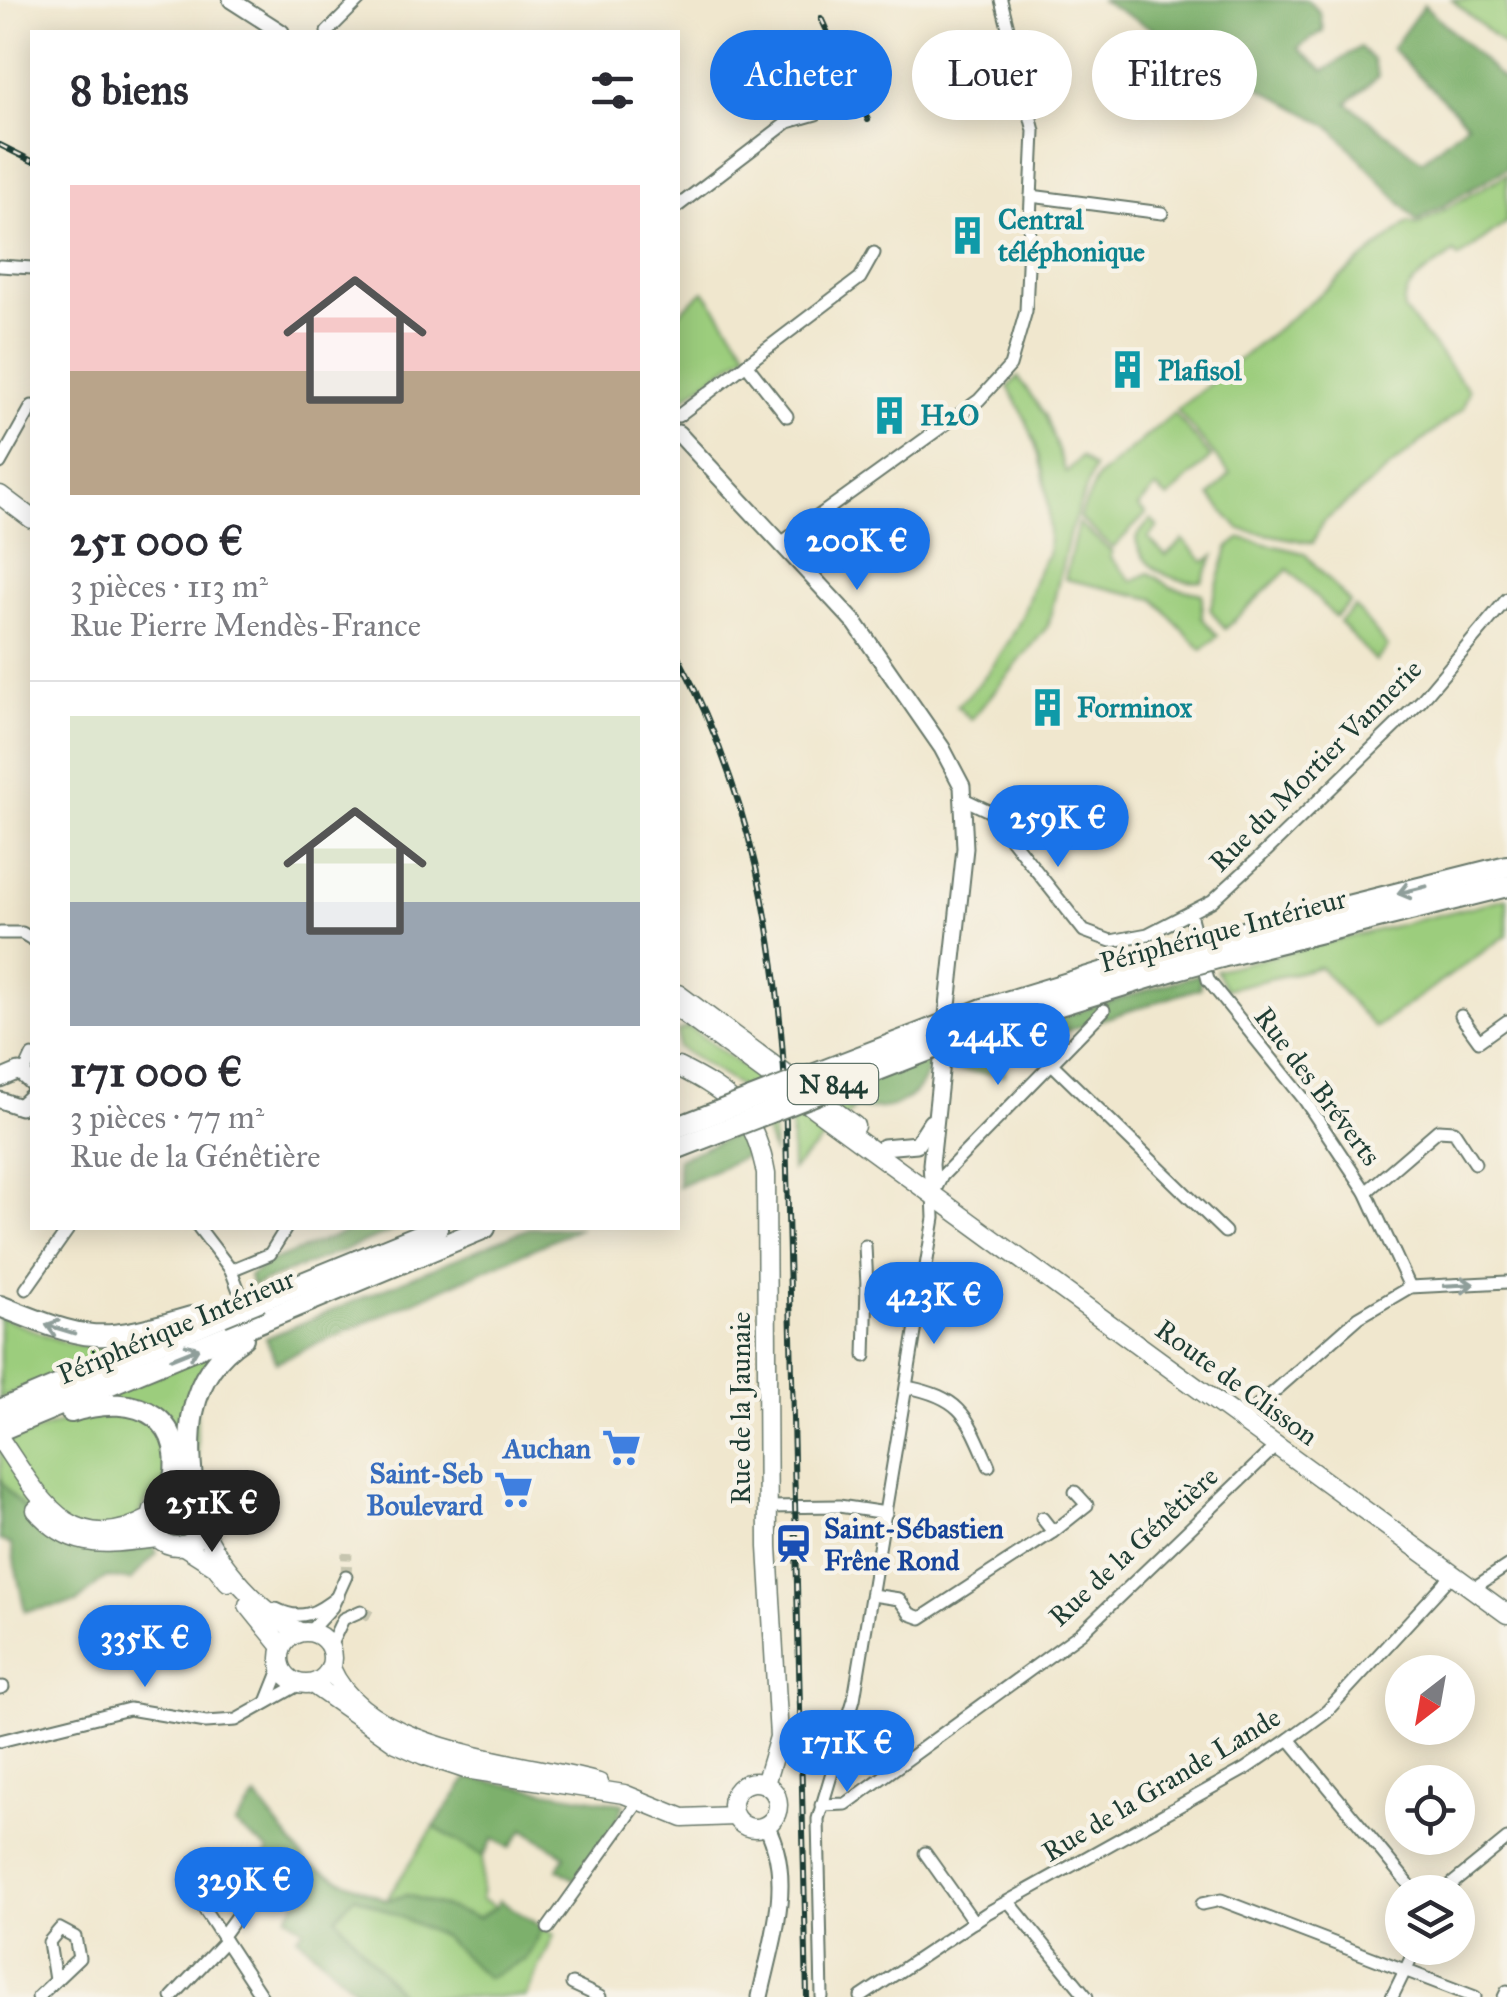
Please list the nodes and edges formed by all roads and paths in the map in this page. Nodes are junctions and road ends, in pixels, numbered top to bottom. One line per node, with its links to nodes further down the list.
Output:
1 (231, 0): 4 (street)
2 (359, 0): 5 (street)
3 (1001, 0): 7 (street)
4 (278, 30)
5 (329, 30)
6 (795, 120): 8 (street)
7 (1032, 196): 9 (street); 21 (street)
8 (680, 204)
9 (1162, 213)
10 (874, 253): 13 (street)
11 (0, 266): 12 (street)
12 (30, 268)
13 (746, 364): 15 (street); 16 (street)
14 (30, 410): 18 (street)
15 (680, 414)
16 (787, 416)
17 (680, 435): 21 (street)
18 (0, 463)
19 (0, 495): 20 (main road)
20 (30, 518)
21 (780, 543): 23 (street)
22 (1507, 599): 26 (street, Rue du Mortier Vannerie)
23 (966, 800): 26 (street, Rue du Mortier Vannerie); 41 (street)
24 (1507, 866): 29 (highway, N 844, one-way to 29)
25 (1507, 886): 29 (highway, Périphérique Intérieur / N 844)
26 (1190, 914): 47 (street, Rue des Bréverts)
27 (0, 933): 28 (street)
28 (30, 938)
29 (1219, 948): 34 (highway, Périphérique Intérieur / N 844, bridge)
30 (680, 1003): 45 (main road, Route de Clisson)
31 (680, 1004): 48 (main road, Route de Clisson)
32 (1104, 1010): 36 (street)
33 (1461, 1016): 35 (street)
34 (987, 1017): 43 (highway, N 844, bridge); 44 (highway, Périphérique Intérieur / N 844, bridge)
35 (1507, 1022)
36 (1050, 1063): 48 (street); 54 (street)
37 (680, 1067): 77 (main road, Rue de la Jaunaie)
38 (28, 1078): 39 (street)
39 (0, 1079)
40 (30, 1101): 42 (street)
41 (937, 1104): 45 (street); 48 (street)
42 (2, 1108)
43 (680, 1126)
44 (680, 1147)
45 (883, 1147): 48 (main road, Route de Clisson)
46 (1476, 1163): 47 (street)
47 (1366, 1192): 59 (street, Rue des Bréverts)
48 (934, 1194): 61 (street); 68 (main road, Route de Clisson)
49 (67, 1230): 60 (street)
50 (200, 1230): 56 (street)
51 (285, 1230): 56 (street)
52 (432, 1230): 63 (highway)
53 (479, 1230): 63 (highway, Périphérique Intérieur)
54 (1224, 1232)
55 (865, 1246): 58 (street)
56 (231, 1270): 63 (street)
57 (1507, 1282): 59 (street, one-way to 57)
58 (867, 1286): 61 (street); 64 (street)
59 (1410, 1287): 68 (street)
60 (26, 1289)
61 (922, 1294): 65 (street)
62 (0, 1306): 63 (highway, one-way to 62)
63 (250, 1320): 66 (highway); 67 (highway, Périphérique Intérieur, one-way to 63); 76 (highway)
64 (865, 1356)
65 (907, 1387): 73 (street); 78 (street)
66 (0, 1410)
67 (30, 1417): 69 (highway, Périphérique Intérieur); 75 (highway)
68 (1242, 1420): 71 (main road, Route de Clisson)
69 (0, 1430)
70 (0, 1439): 72 (main road)
71 (1278, 1445): 86 (main road, Route de Clisson); 108 (street, Rue de la Génêtière)
72 (6, 1462): 79 (main road); 83 (main road)
73 (989, 1466)
74 (1075, 1492): 82 (street)
75 (170, 1495): 76 (main road); 79 (main road)
76 (194, 1501): 81 (main road)
77 (767, 1507): 78 (street); 105 (main road, Rue de la Jaunaie)
78 (886, 1513): 90 (street)
79 (151, 1518): 83 (main road)
80 (1042, 1518): 82 (street)
81 (202, 1525): 84 (main road); 89 (main road)
82 (1053, 1532): 90 (street)
83 (158, 1538): 84 (main road)
84 (182, 1546): 96 (main road)
85 (1507, 1566): 88 (street)
86 (1453, 1574): 88 (main road, Route de Clisson); 101 (street, Rue de la Grande Lande)
87 (346, 1576): 91 (street)
88 (1472, 1588): 93 (main road, Route de Clisson)
89 (254, 1595): 91 (street); 94 (main road)
90 (872, 1595): 108 (street)
91 (338, 1596): 94 (street)
92 (361, 1611): 95 (street)
93 (1507, 1614)
94 (305, 1632): 95 (main road); 96 (main road)
95 (330, 1646): 98 (main road)
96 (282, 1647): 97 (main road)
97 (281, 1667): 99 (main road); 100 (street)
98 (331, 1668): 99 (main road); 103 (main road)
99 (306, 1684): 100 (street); 104 (main road)
100 (265, 1706): 102 (street)
101 (1289, 1739): 113 (street); 115 (street, Rue de la Grande Lande)
102 (0, 1741)
103 (511, 1762): 104 (street); 106 (main road)
104 (465, 1769): 106 (main road)
105 (765, 1784): 109 (main road); 110 (main road)
106 (617, 1793): 107 (main road)
107 (639, 1800): 109 (main road); 118 (street)
108 (821, 1805): 129 (street)
109 (734, 1816): 110 (main road)
110 (766, 1825): 128 (street)
111 (1507, 1839): 114 (street)
112 (926, 1852): 117 (street)
113 (1401, 1875)
114 (1463, 1875)
115 (1009, 1902): 117 (street, Rue de la Grande Lande); 131 (street)
116 (1202, 1904): 121 (street)
117 (974, 1922): 130 (street, Rue de la Grande Lande)
118 (548, 1928)
119 (224, 1938): 119 (street); 125 (street); 126 (street)
120 (1409, 1965): 121 (street)
121 (1407, 1971): 132 (street); 133 (street)
122 (55, 1980): 124 (street)
123 (572, 1984): 127 (street)
124 (38, 1997)
125 (172, 1997)
126 (262, 1997)
127 (600, 1997)
128 (760, 1997)
129 (822, 1997)
130 (861, 1997)
131 (1087, 1997)
132 (1392, 1997)
133 (1475, 1997)

